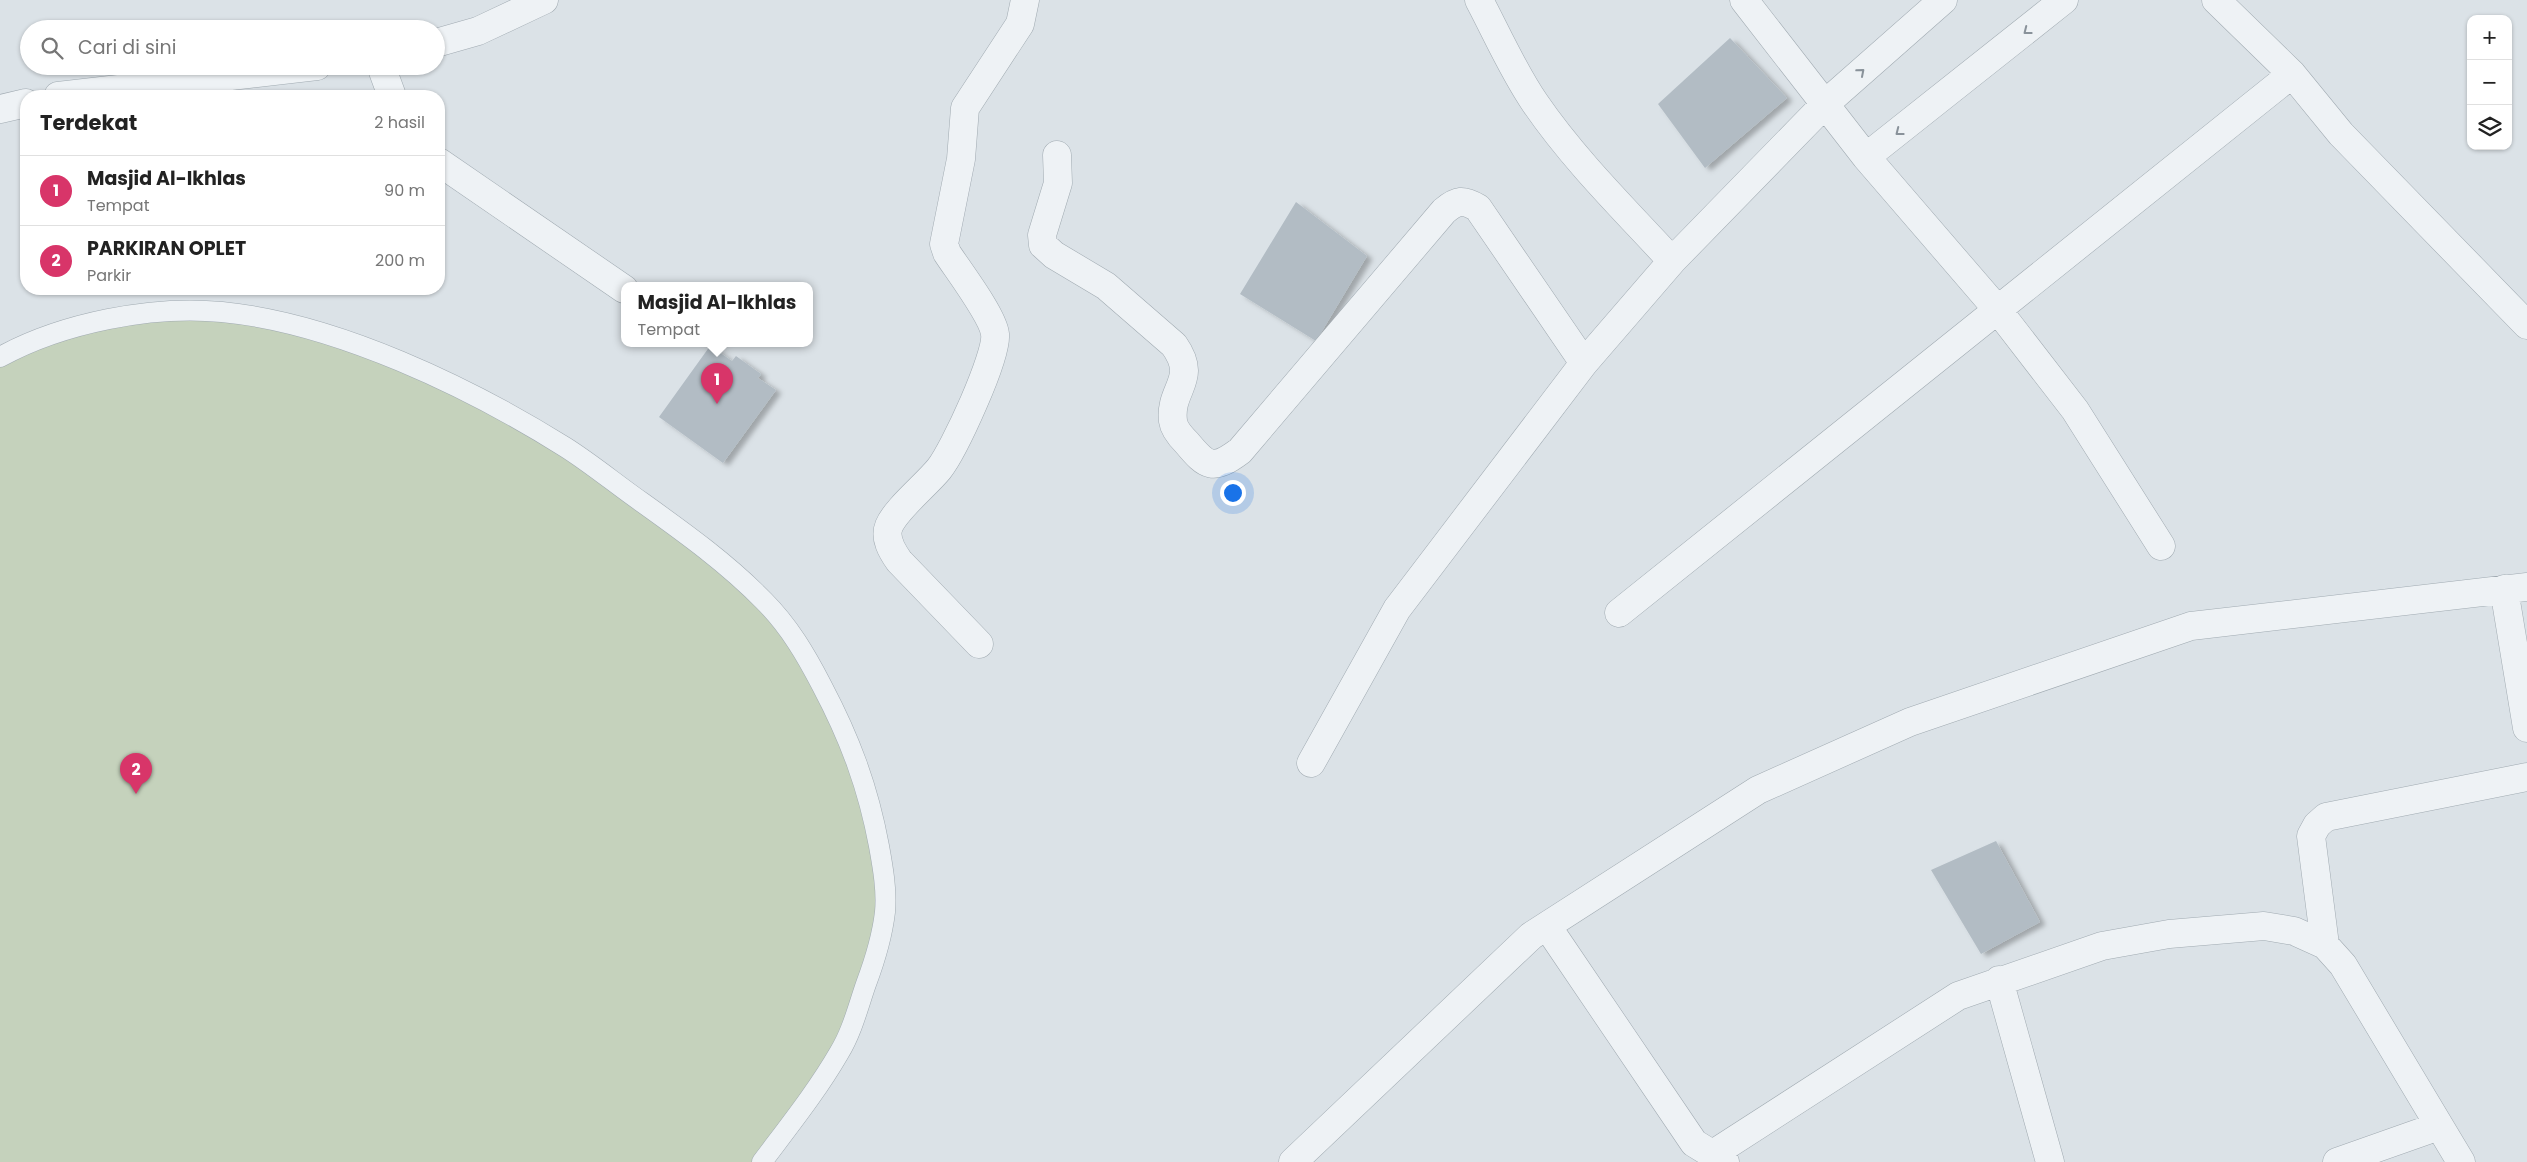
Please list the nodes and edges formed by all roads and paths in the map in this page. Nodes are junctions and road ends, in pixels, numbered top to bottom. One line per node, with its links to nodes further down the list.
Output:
1 (544, 0): 8 (street)
2 (1025, 0): 29 (street)
3 (1478, 0): 20 (street)
4 (1744, 0): 15 (street)
5 (1943, 0): 15 (street, one-way to 5)
6 (2064, 0): 18 (street, one-way to 18)
7 (2216, 0): 9 (street)
8 (445, 40)
9 (2292, 74): 22 (street); 23 (street)
10 (239, 75): 12 (street)
11 (384, 75): 13 (street)
12 (110, 90)
13 (390, 90)
14 (20, 104): 16 (street)
15 (1824, 104): 18 (street); 20 (street)
16 (0, 109)
17 (1057, 156): 25 (street)
18 (1866, 158): 22 (street)
19 (445, 166): 21 (street)
20 (1672, 261): 25 (street)
21 (621, 287)
22 (1997, 308): 26 (street); 28 (street)
23 (2527, 325)
24 (0, 357): 38 (lane)
25 (1584, 363): 31 (street)
26 (2161, 546)
27 (2515, 588): 30 (street); 33 (street)
28 (1620, 613)
29 (979, 644)
30 (2527, 728)
31 (1311, 763)
32 (2527, 777): 34 (street)
33 (1547, 926): 37 (street); 39 (street)
34 (2325, 945): 35 (street); 36 (street)
35 (1999, 980): 37 (street); 40 (street)
36 (2440, 1126): 41 (street); 42 (street)
37 (1719, 1158)
38 (762, 1162)
39 (1293, 1162)
40 (2050, 1162)
41 (2337, 1162)
42 (2461, 1162)

